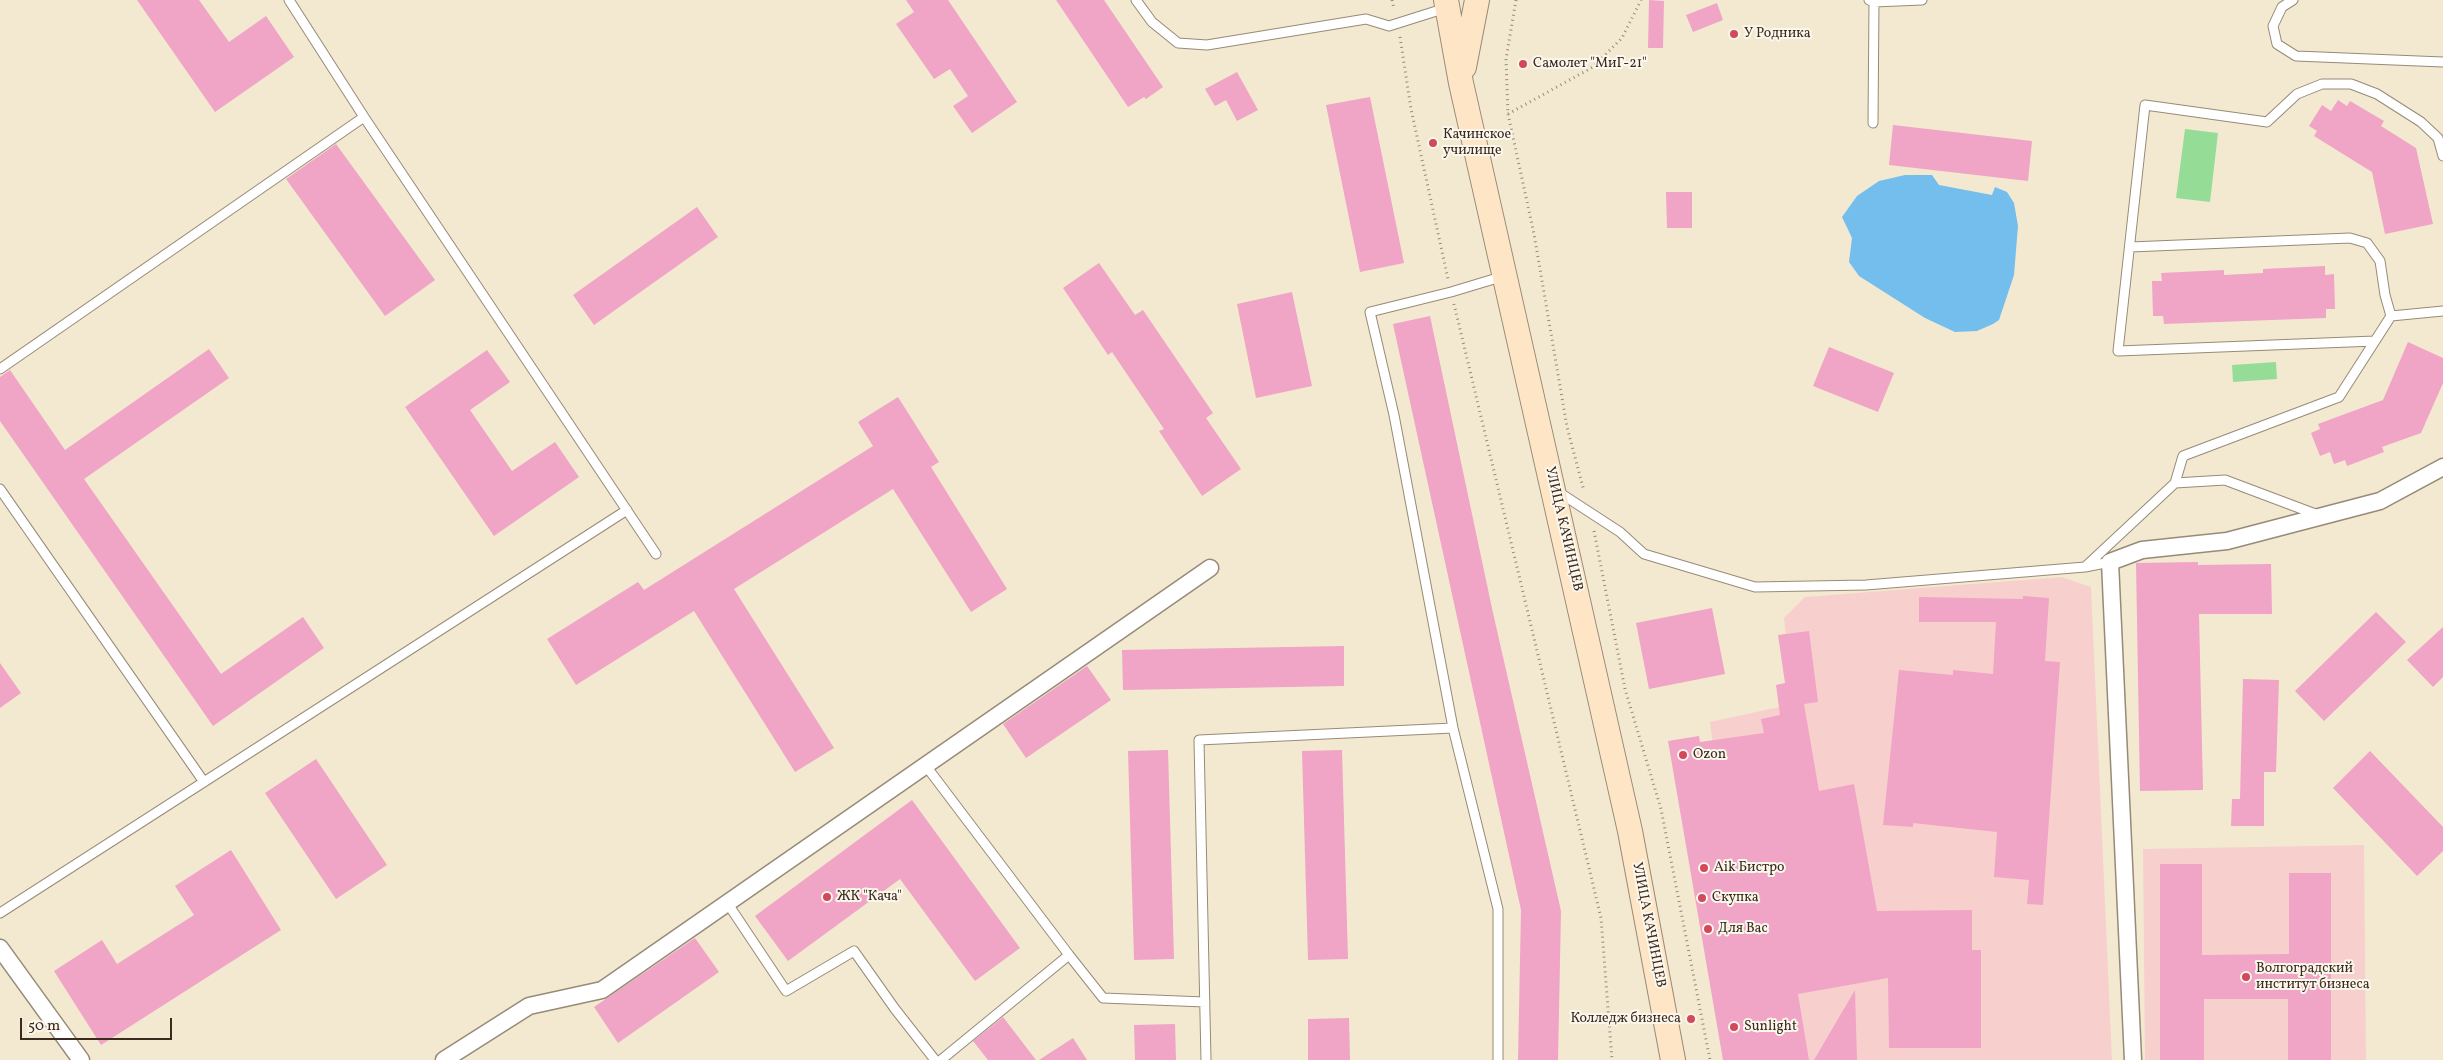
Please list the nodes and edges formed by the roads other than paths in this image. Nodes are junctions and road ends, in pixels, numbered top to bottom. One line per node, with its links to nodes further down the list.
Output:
1 (289, 0): 10 (lane)
2 (1136, 0): 7 (lane)
3 (1477, 0): 9 (main road, УЛИЦА КАЧИНЦЕВ)
4 (1922, 0): 6 (lane)
5 (2293, 0): 8 (lane)
6 (1872, 1): 11 (lane)
7 (1447, 4): 9 (main road)
8 (2443, 62)
9 (1461, 83): 14 (main road, УЛИЦА КАЧИНЦЕВ)
10 (364, 117): 18 (lane); 23 (lane)
11 (1873, 123)
12 (2443, 156): 13 (lane)
13 (2130, 247): 16 (lane); 17 (lane)
14 (1505, 276): 22 (main road, УЛИЦА КАЧИНЦЕВ); 29 (lane)
15 (2443, 311): 16 (lane)
16 (2391, 316): 17 (lane)
17 (2375, 341): 20 (lane)
18 (0, 369)
19 (2441, 465): 24 (street)
20 (2175, 484): 24 (lane); 27 (lane)
21 (0, 489): 31 (lane)
22 (1554, 489): 27 (lane); 43 (main road, УЛИЦА КАЧИНЦЕВ)
23 (627, 510): 25 (lane); 31 (lane)
24 (2322, 516): 26 (street)
25 (656, 554)
26 (2110, 562): 27 (lane); 44 (street)
27 (2085, 567)
28 (1210, 568): 30 (street)
29 (1453, 728): 36 (lane); 42 (lane)
30 (926, 766): 32 (street); 35 (lane)
31 (204, 782): 33 (lane)
32 (728, 904): 38 (street); 39 (lane)
33 (0, 914)
34 (0, 948): 37 (street)
35 (1069, 955): 36 (lane); 40 (lane)
36 (1205, 1002): 41 (lane)
37 (81, 1060)
38 (444, 1060)
39 (936, 1060)
40 (941, 1060)
41 (1206, 1060)
42 (1498, 1060)
43 (1673, 1060)
44 (2133, 1060)

